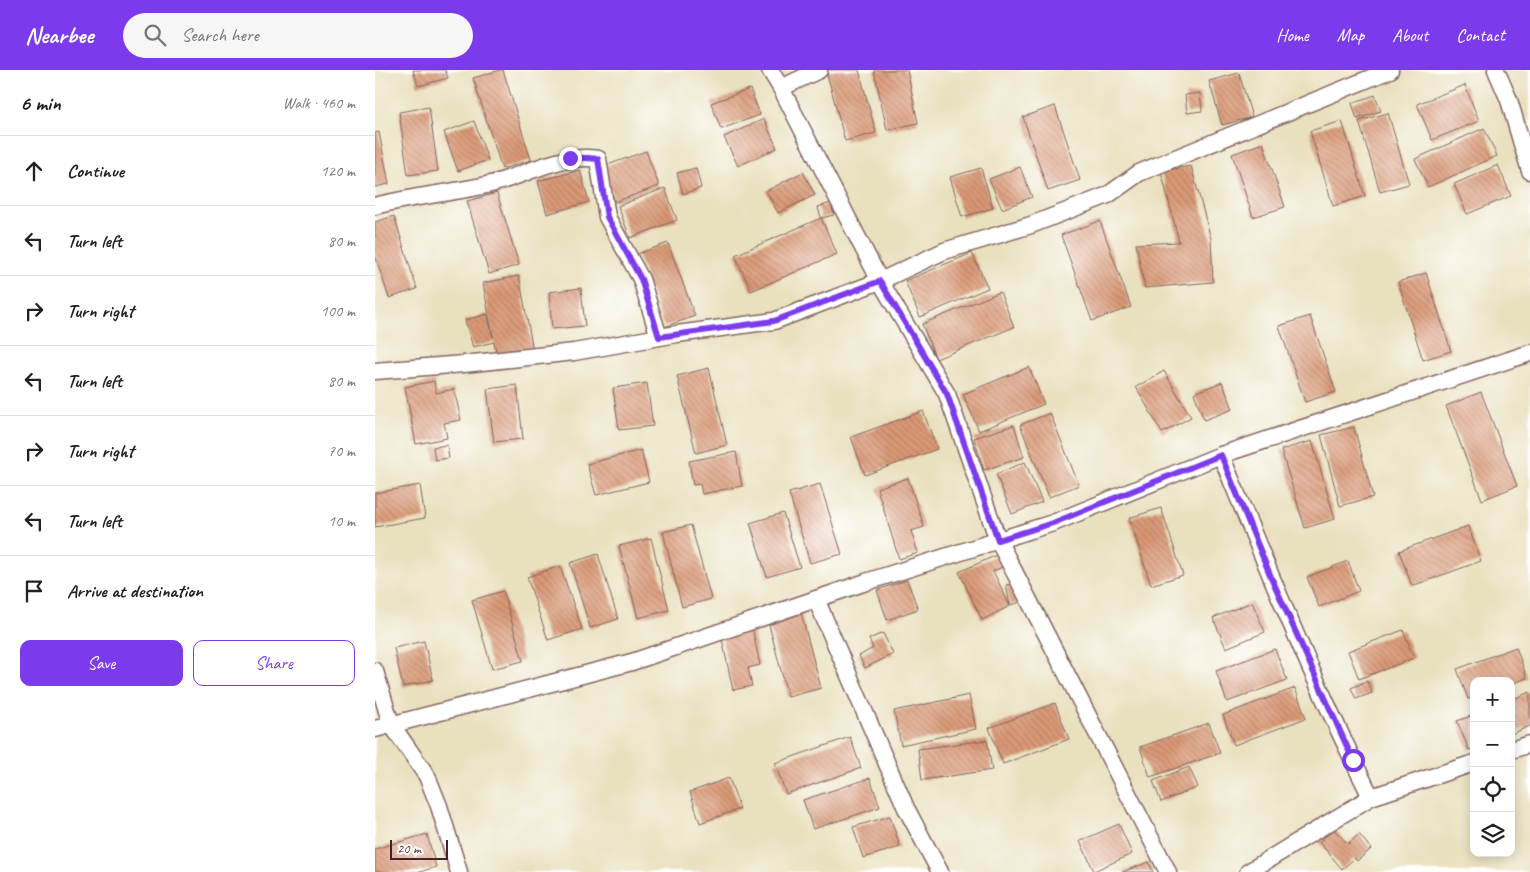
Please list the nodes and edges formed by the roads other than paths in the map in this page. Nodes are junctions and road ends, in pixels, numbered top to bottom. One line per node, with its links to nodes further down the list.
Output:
1 (770, 70): 5 (street)
2 (819, 70): 5 (street)
3 (1390, 70): 8 (street)
4 (1495, 70): 6 (street)
5 (781, 88): 8 (street)
6 (1530, 171)
7 (375, 206): 9 (street)
8 (880, 281): 9 (street); 13 (street)
9 (659, 337): 11 (street)
10 (1530, 353): 12 (street)
11 (375, 371)
12 (1221, 455): 13 (street); 21 (street)
13 (998, 540): 14 (street); 24 (street)
14 (816, 599): 16 (street); 23 (street)
15 (375, 671): 16 (street)
16 (391, 724): 17 (street); 22 (street)
17 (375, 729)
18 (1530, 744): 19 (street)
19 (1515, 749)
20 (1470, 764): 21 (street)
21 (1371, 796): 25 (street)
22 (459, 872)
23 (940, 872)
24 (1168, 872)
25 (1248, 872)

